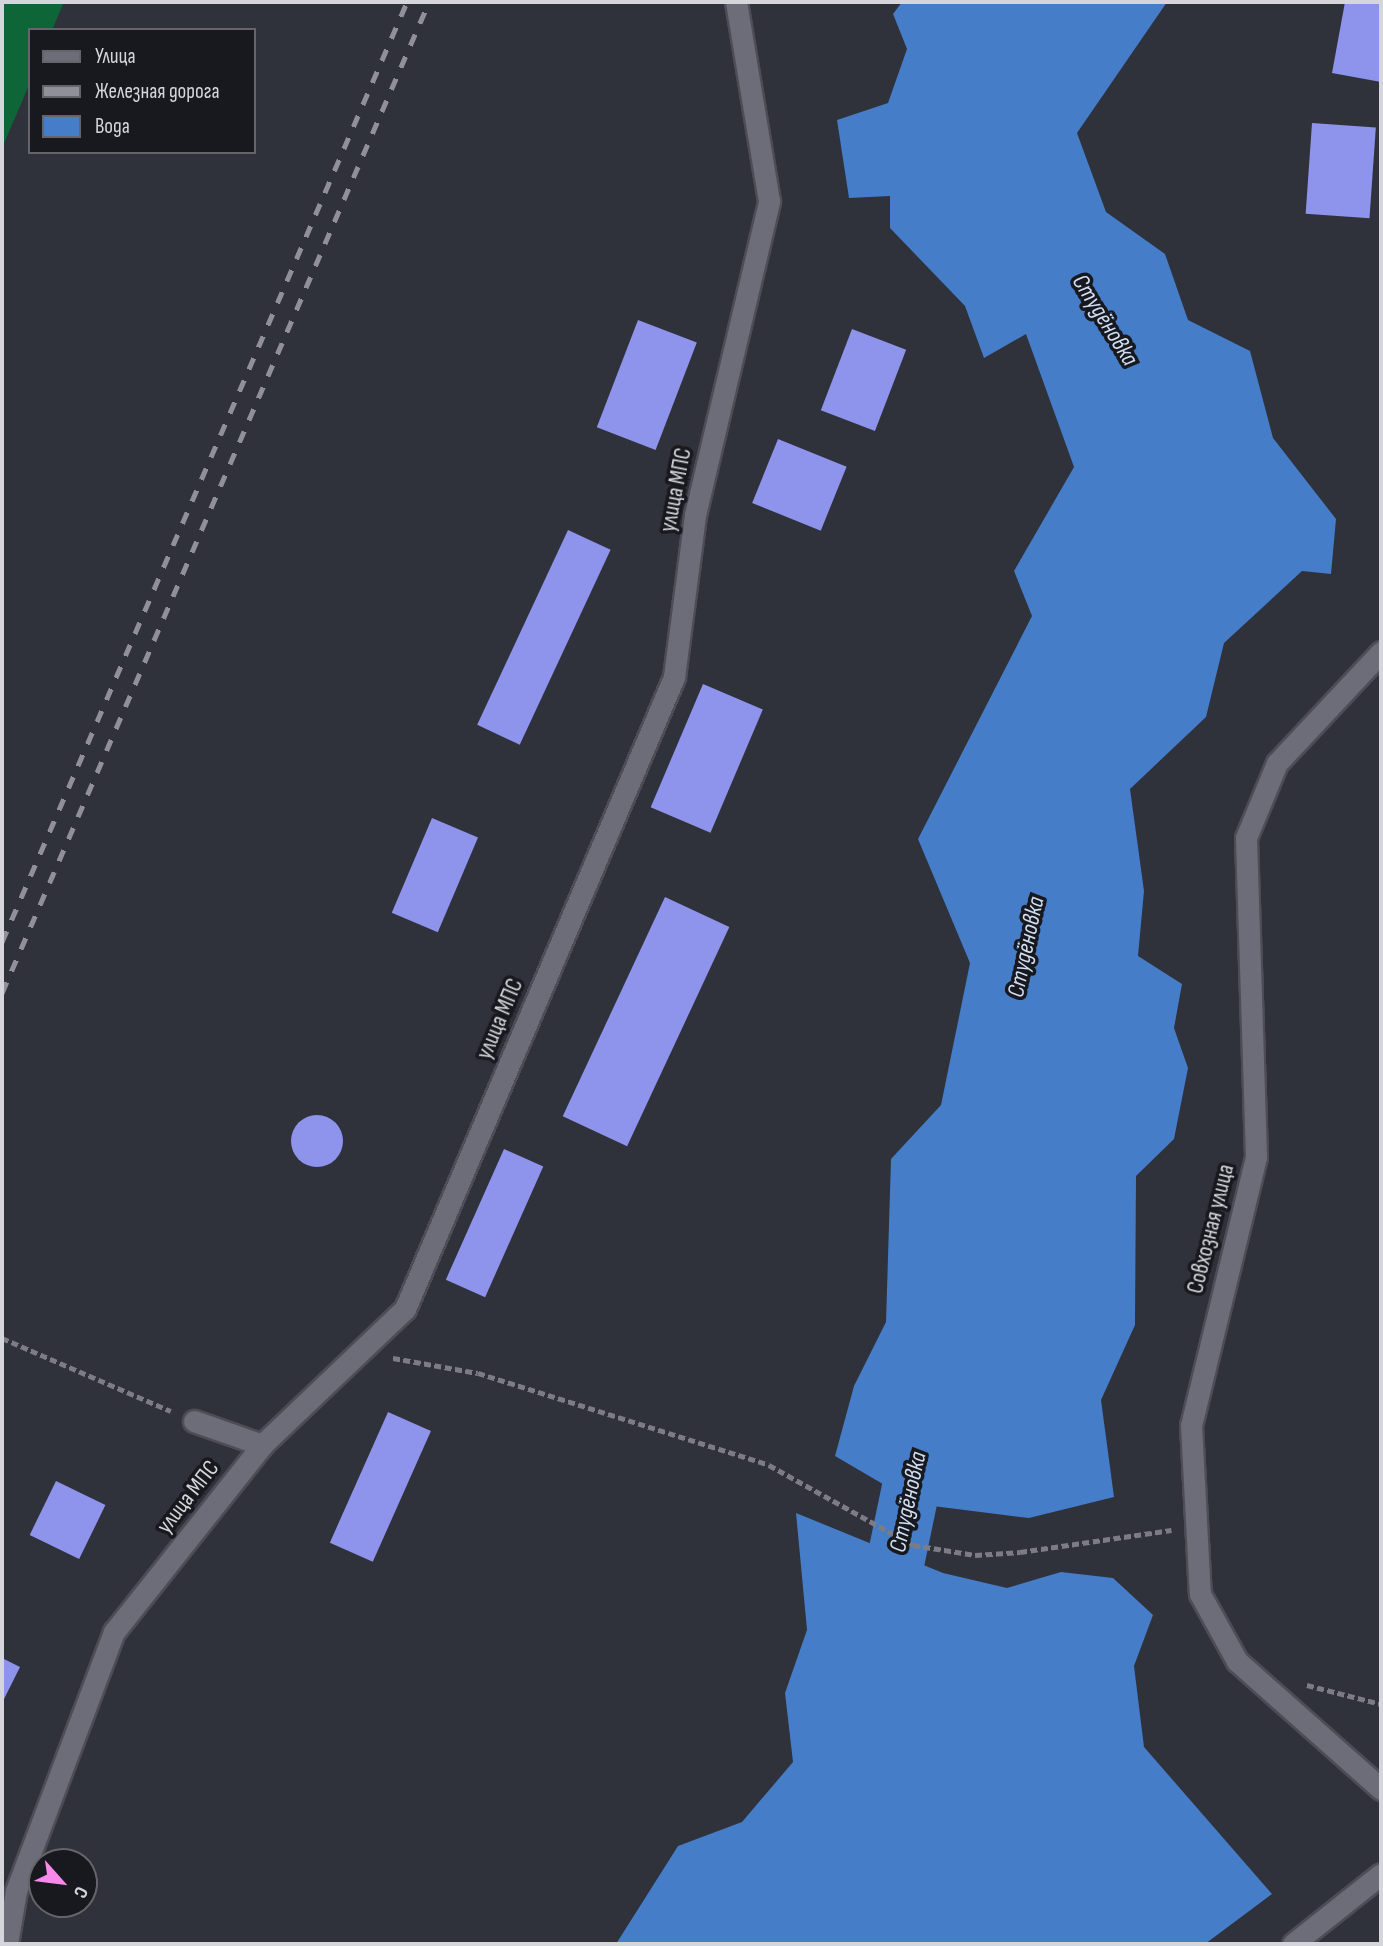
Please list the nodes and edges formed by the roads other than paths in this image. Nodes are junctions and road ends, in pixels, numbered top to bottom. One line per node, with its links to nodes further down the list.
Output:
1 (736, 2): 4 (street, улица МПС)
2 (1381, 652): 5 (street, Совхозная улица)
3 (194, 1421): 4 (street)
4 (262, 1446): 7 (street, улица МПС)
5 (1381, 1789)
6 (1381, 1874): 8 (street)
7 (7, 1944)
8 (1293, 1944)

